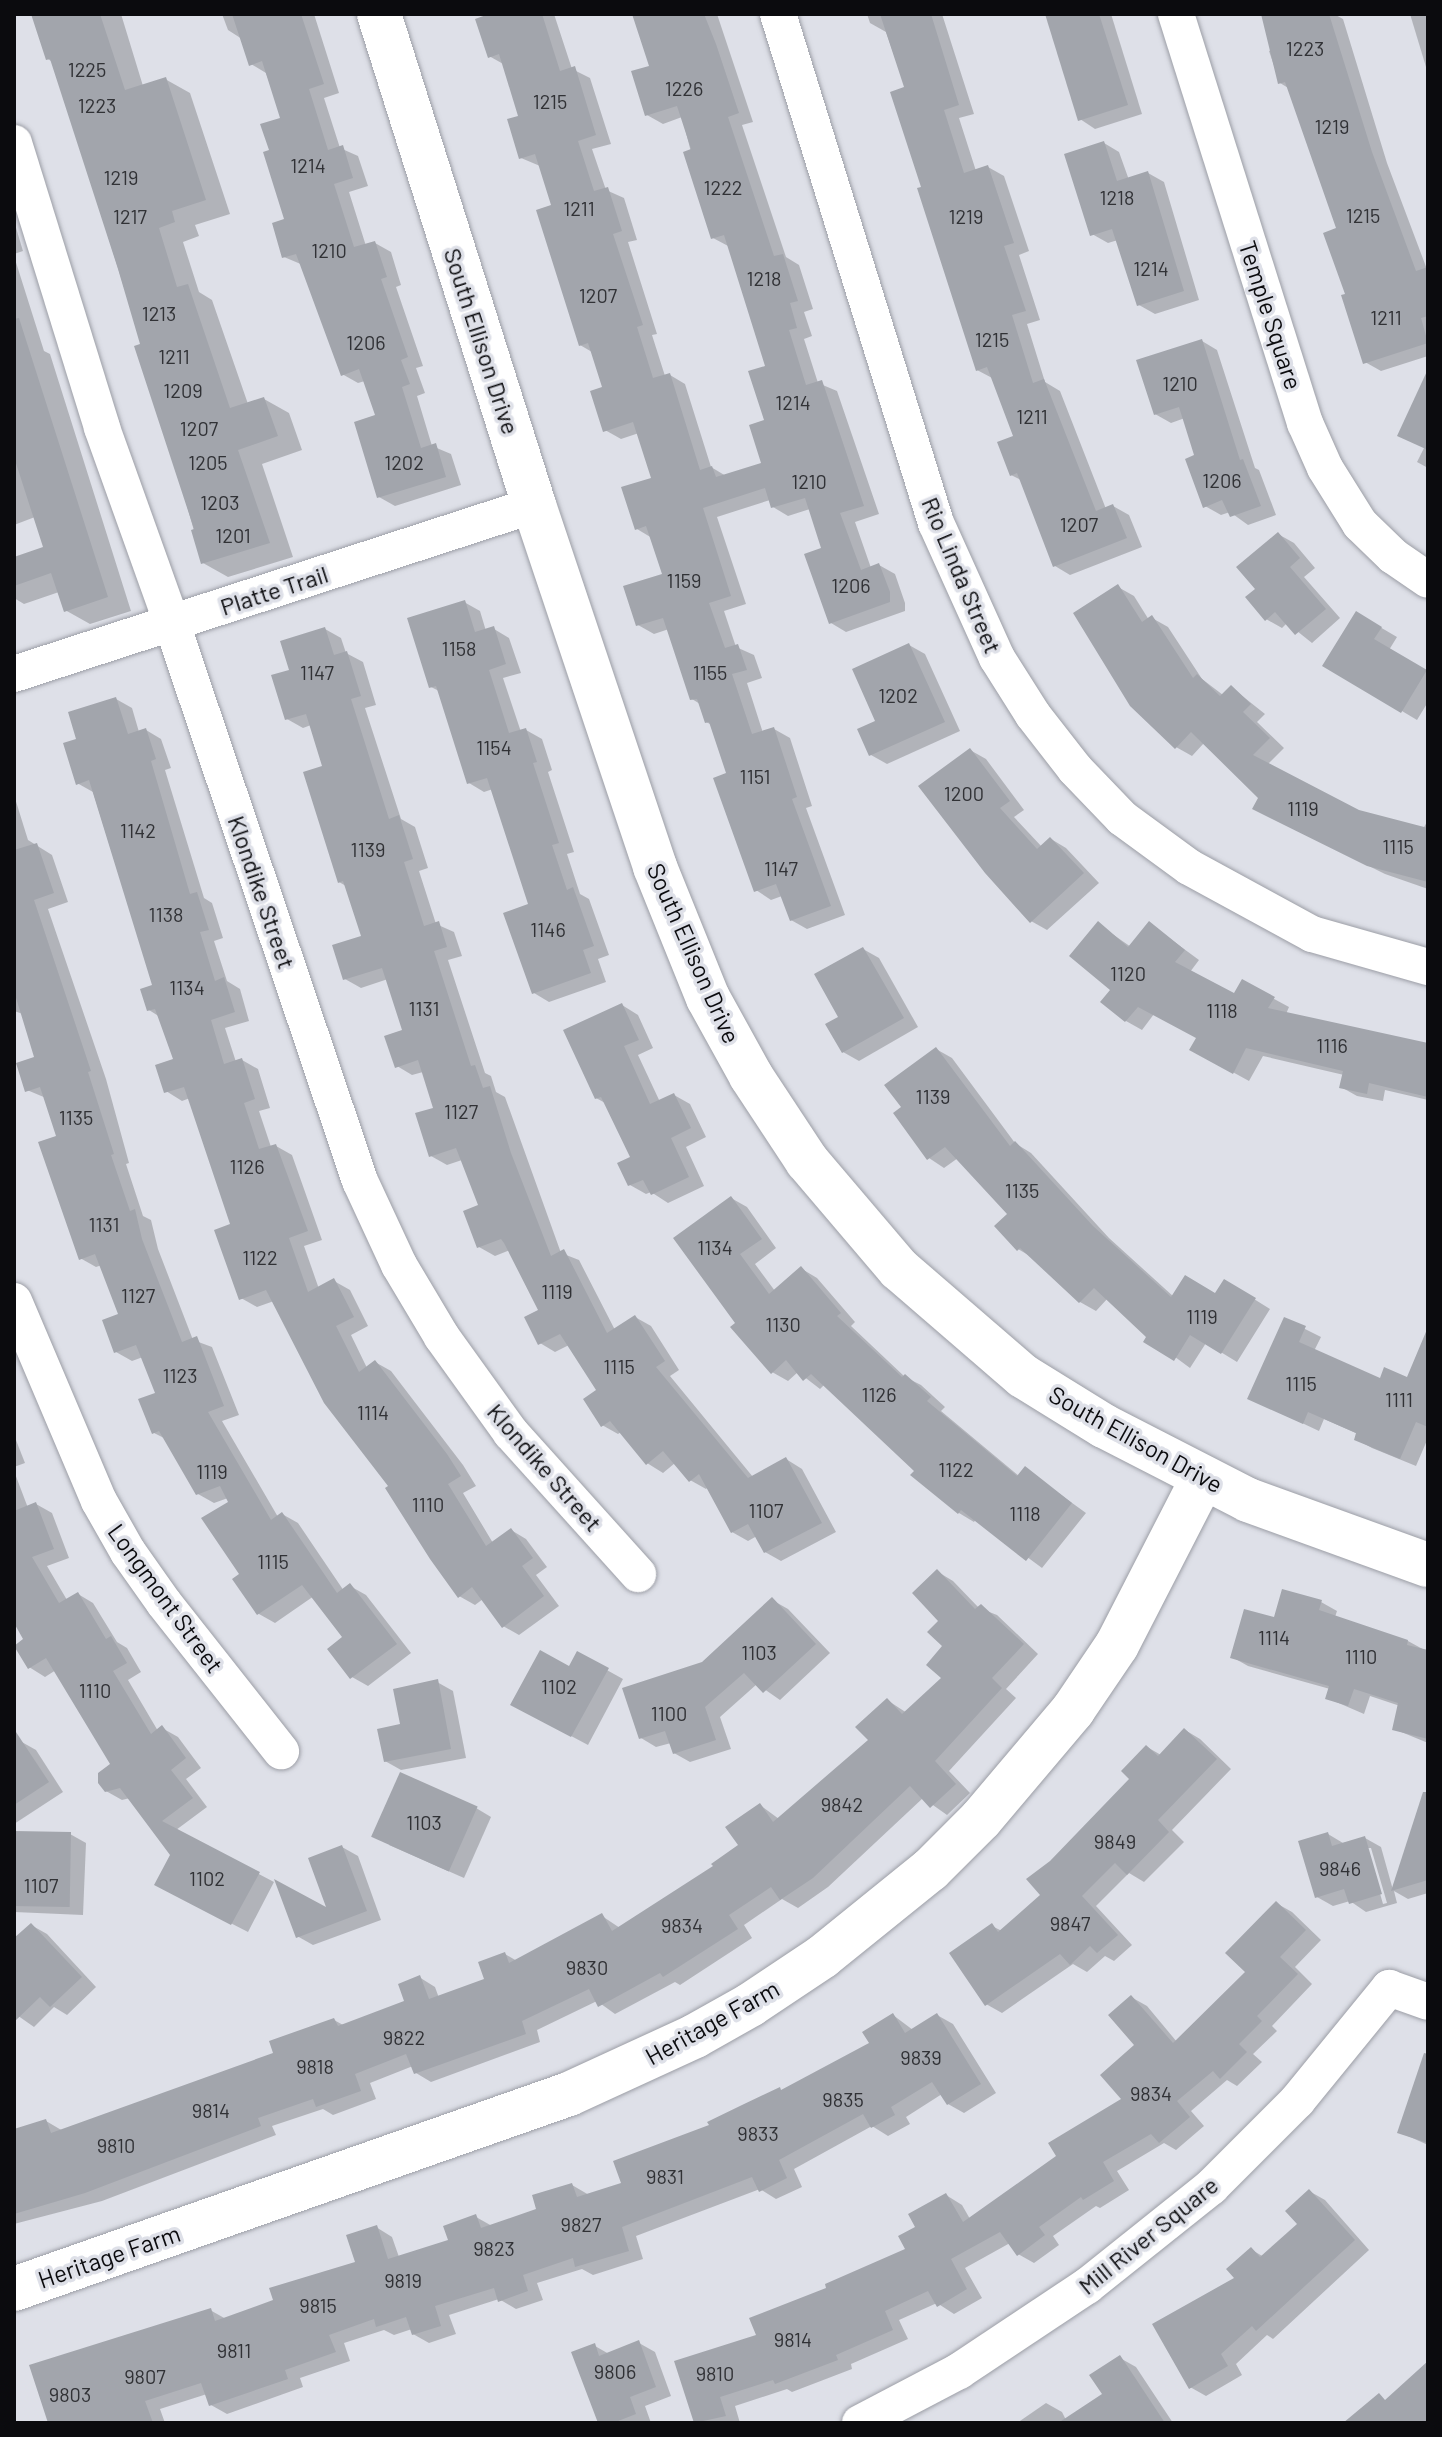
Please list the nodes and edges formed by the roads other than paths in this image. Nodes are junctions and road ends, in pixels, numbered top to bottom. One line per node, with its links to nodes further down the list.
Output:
1 (379, 14): 5 (street, South Ellison Drive)
2 (778, 14): 9 (street, Rio Linda Street)
3 (1176, 14): 6 (street, Temple Square)
4 (14, 143): 7 (street, Klondike Street)
5 (534, 505): 7 (street, Platte Trail); 11 (street, South Ellison Drive)
6 (1428, 580)
7 (172, 624): 8 (street, Platte Trail); 13 (street, Klondike Street)
8 (14, 674)
9 (1428, 967)
10 (14, 1301): 14 (street, Longmont Street)
11 (1203, 1478): 12 (street, South Ellison Drive); 16 (street, Heritage Farm)
12 (1428, 1565)
13 (638, 1574)
14 (281, 1751)
15 (1428, 2002): 17 (street, Mill River Square)
16 (14, 2289)
17 (860, 2423)

